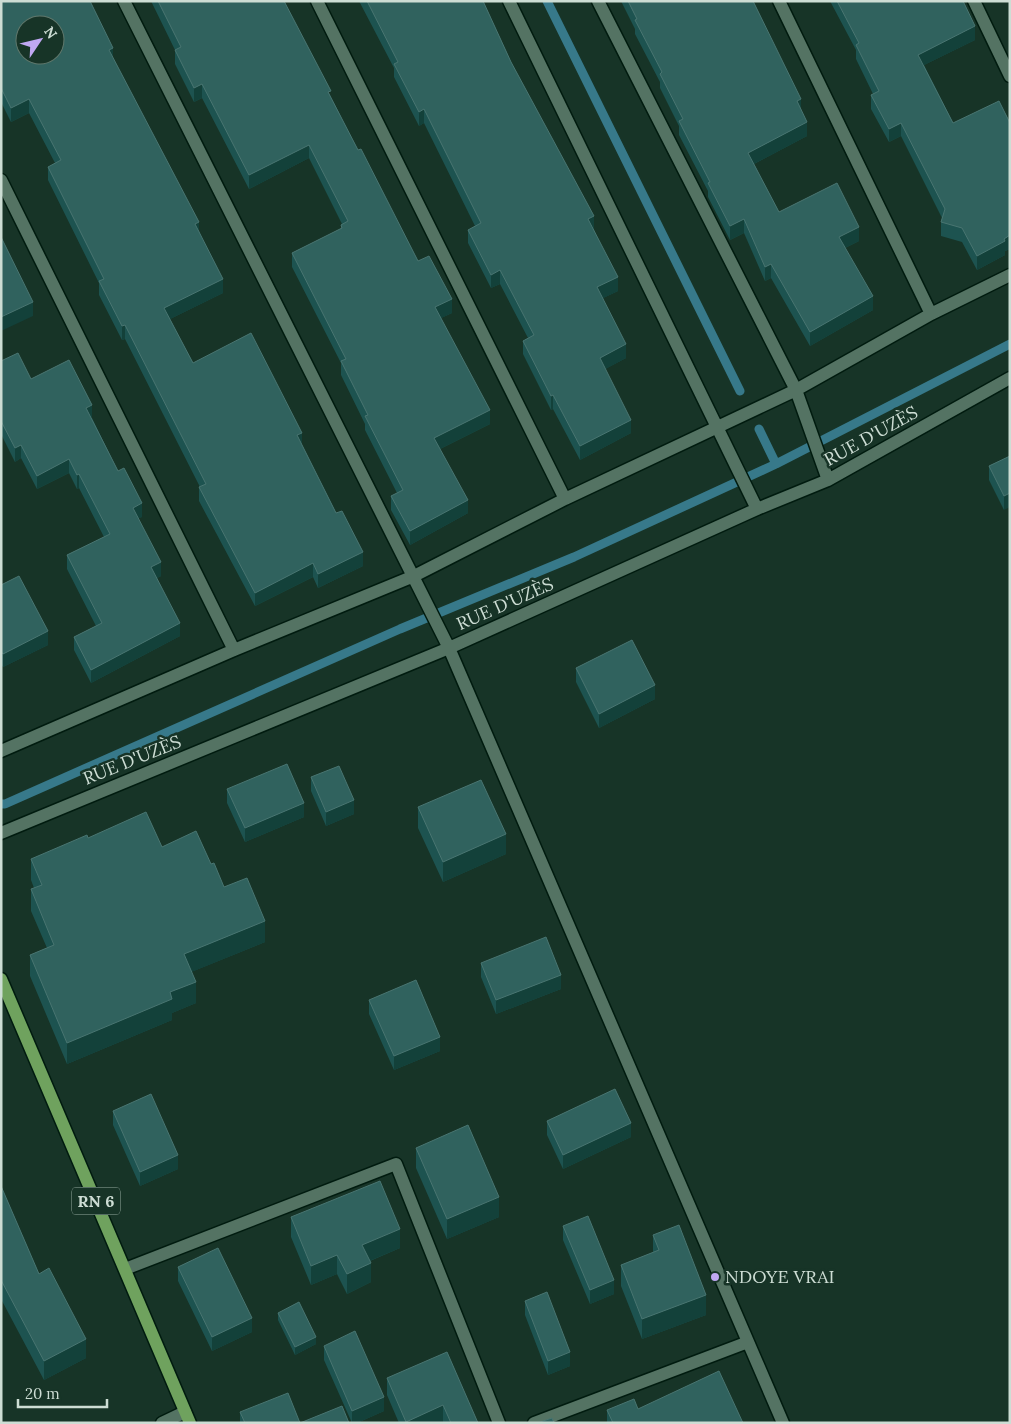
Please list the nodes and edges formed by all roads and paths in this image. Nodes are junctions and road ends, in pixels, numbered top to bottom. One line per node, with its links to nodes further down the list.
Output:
1 (124, 1): 17 (street)
2 (318, 1): 15 (street)
3 (509, 1): 13 (street)
4 (598, 1): 12 (street)
5 (779, 1): 10 (street)
6 (974, 1): 7 (street)
7 (1010, 76)
8 (1, 180): 19 (street)
9 (1010, 275): 10 (street)
10 (931, 314): 12 (street)
11 (1010, 378): 14 (street, RUE D'UZÈS)
12 (796, 390): 13 (street); 14 (street)
13 (717, 428): 15 (street); 16 (street)
14 (828, 480): 16 (street, RUE D'UZÈS)
15 (565, 498): 17 (street)
16 (757, 509): 18 (street, RUE D'UZÈS)
17 (414, 576): 18 (street); 19 (street)
18 (449, 648): 21 (street, RUE D'UZÈS); 24 (street)
19 (234, 650): 20 (street)
20 (1, 752)
21 (1, 833)
22 (1, 979): 23 (main road, RN 6)
23 (125, 1269): 25 (main road, RN 6); 27 (street)
24 (748, 1342): 28 (street); 29 (street)
25 (188, 1417): 26 (street)
26 (162, 1423)
27 (499, 1423)
28 (534, 1423)
29 (783, 1423)

